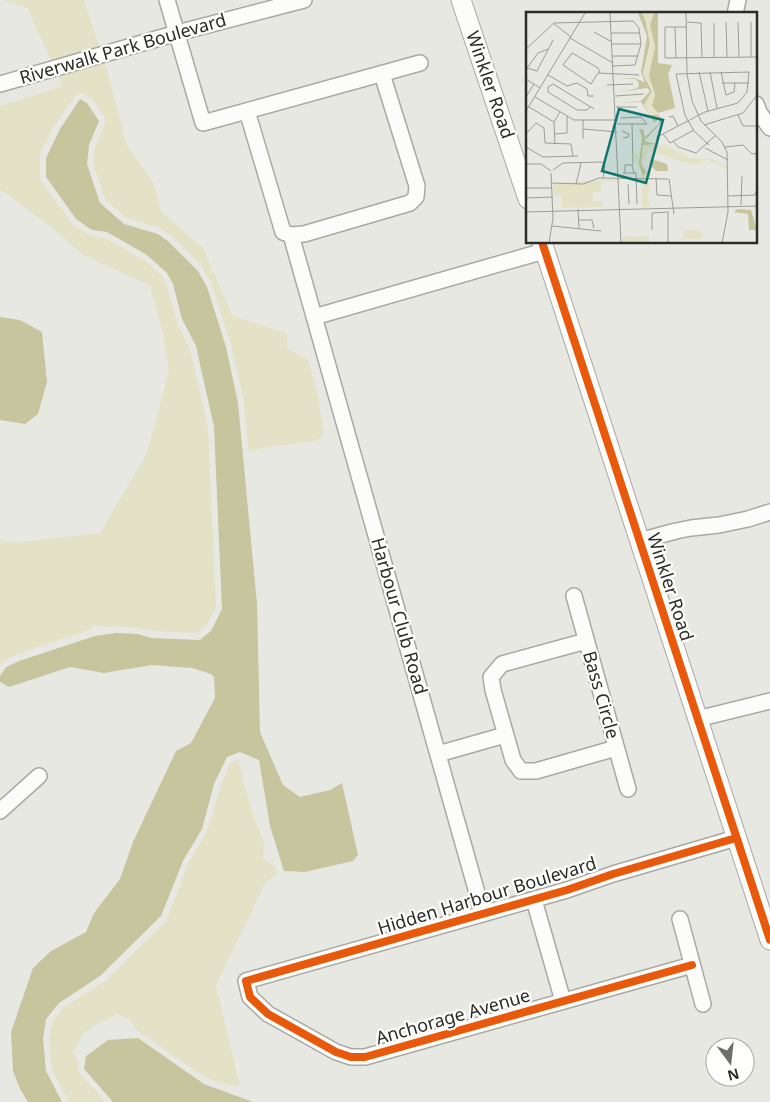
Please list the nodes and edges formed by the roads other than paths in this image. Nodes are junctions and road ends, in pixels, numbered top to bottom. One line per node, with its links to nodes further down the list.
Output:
1 (167, 0): 4 (street)
2 (304, 0): 4 (street, Riverwalk Park Boulevard)
3 (461, 0): 11 (street, Winkler Road)
4 (177, 33): 7 (street, Riverwalk Park Boulevard); 9 (street)
5 (420, 64): 6 (street)
6 (382, 74): 9 (street); 12 (street)
7 (0, 84)
8 (758, 109): 10 (street)
9 (247, 111): 12 (street, Harbour Club Road)
10 (770, 128)
11 (526, 193)
12 (291, 236): 14 (street, Harbour Club Road)
13 (543, 247): 14 (street); 16 (street, Winkler Road)
14 (314, 317): 23 (street, Harbour Club Road)
15 (770, 512): 16 (street)
16 (639, 541): 20 (street, Winkler Road)
17 (574, 596): 18 (street, Bass Circle)
18 (586, 641): 21 (street, Bass Circle); 22 (street, Bass Circle)
19 (770, 701): 20 (street)
20 (697, 718): 27 (street, Winkler Road)
21 (505, 734): 22 (street, Bass Circle); 23 (street)
22 (616, 748): 25 (street, Bass Circle)
23 (438, 754): 30 (street, Harbour Club Road)
24 (39, 776): 26 (street)
25 (628, 789)
26 (0, 811)
27 (736, 838): 28 (street, Hidden Harbour Boulevard); 29 (street, Winkler Road)
28 (534, 900): 30 (street, Hidden Harbour Boulevard); 35 (street)
29 (764, 906): 32 (street, Winkler Road)
30 (483, 914): 34 (street, Hidden Harbour Boulevard)
31 (680, 919): 33 (street)
32 (770, 940)
33 (692, 965): 35 (street, Anchorage Avenue); 36 (street)
34 (246, 981): 35 (street, Anchorage Avenue)
35 (564, 1001)
36 (704, 1004)

